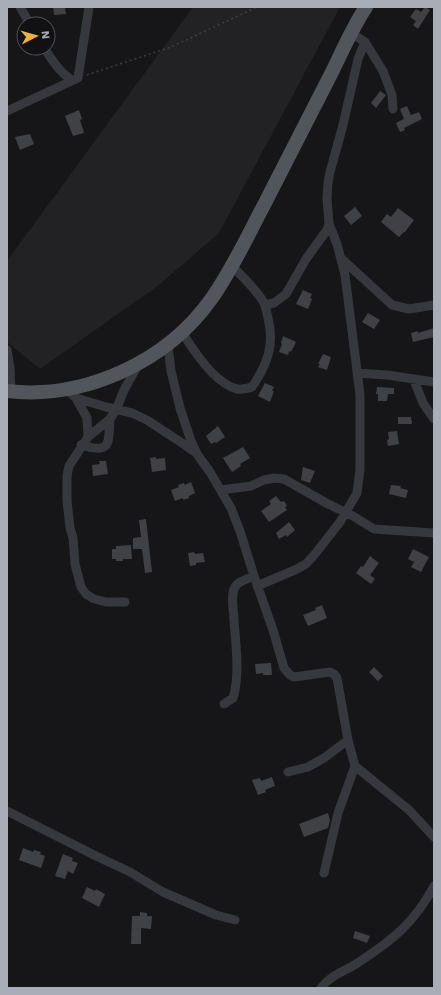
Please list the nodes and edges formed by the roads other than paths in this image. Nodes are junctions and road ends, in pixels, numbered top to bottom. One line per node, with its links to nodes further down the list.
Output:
1 (20, 7): 4 (street)
2 (89, 7): 8 (street)
3 (366, 7): 5 (main road)
4 (25, 16)
5 (351, 33): 6 (street); 13 (main road)
6 (365, 42): 9 (street); 11 (street)
7 (50, 56): 8 (street)
8 (75, 79): 10 (street)
9 (393, 109)
10 (7, 111)
11 (329, 224): 12 (street); 14 (street)
12 (342, 259): 15 (street); 20 (street)
13 (232, 266): 14 (street); 16 (main road)
14 (265, 305): 16 (street)
15 (434, 305)
16 (182, 332): 17 (main road)
17 (168, 345): 19 (main road); 30 (street)
18 (7, 350): 23 (street)
19 (138, 363): 24 (main road); 25 (street)
20 (357, 373): 21 (street); 32 (street)
21 (414, 380): 22 (street); 27 (street)
22 (434, 382)
23 (9, 391): 24 (main road)
24 (71, 394): 25 (street); 28 (street)
25 (116, 410): 26 (street); 30 (street)
26 (110, 419): 28 (street); 29 (street)
27 (434, 419)
28 (88, 437): 29 (street)
29 (82, 445): 36 (street)
30 (197, 454): 31 (street)
31 (221, 490): 32 (street); 34 (street)
32 (345, 512): 33 (street); 35 (street)
33 (434, 533)
34 (254, 576): 35 (street); 37 (street)
35 (257, 586): 38 (street)
36 (125, 602)
37 (224, 704)
38 (348, 740): 39 (street); 40 (street)
39 (355, 766): 42 (street); 43 (street)
40 (288, 772)
41 (7, 811): 45 (street)
42 (434, 837)
43 (324, 873)
44 (434, 886): 46 (street)
45 (235, 920)
46 (321, 988)

